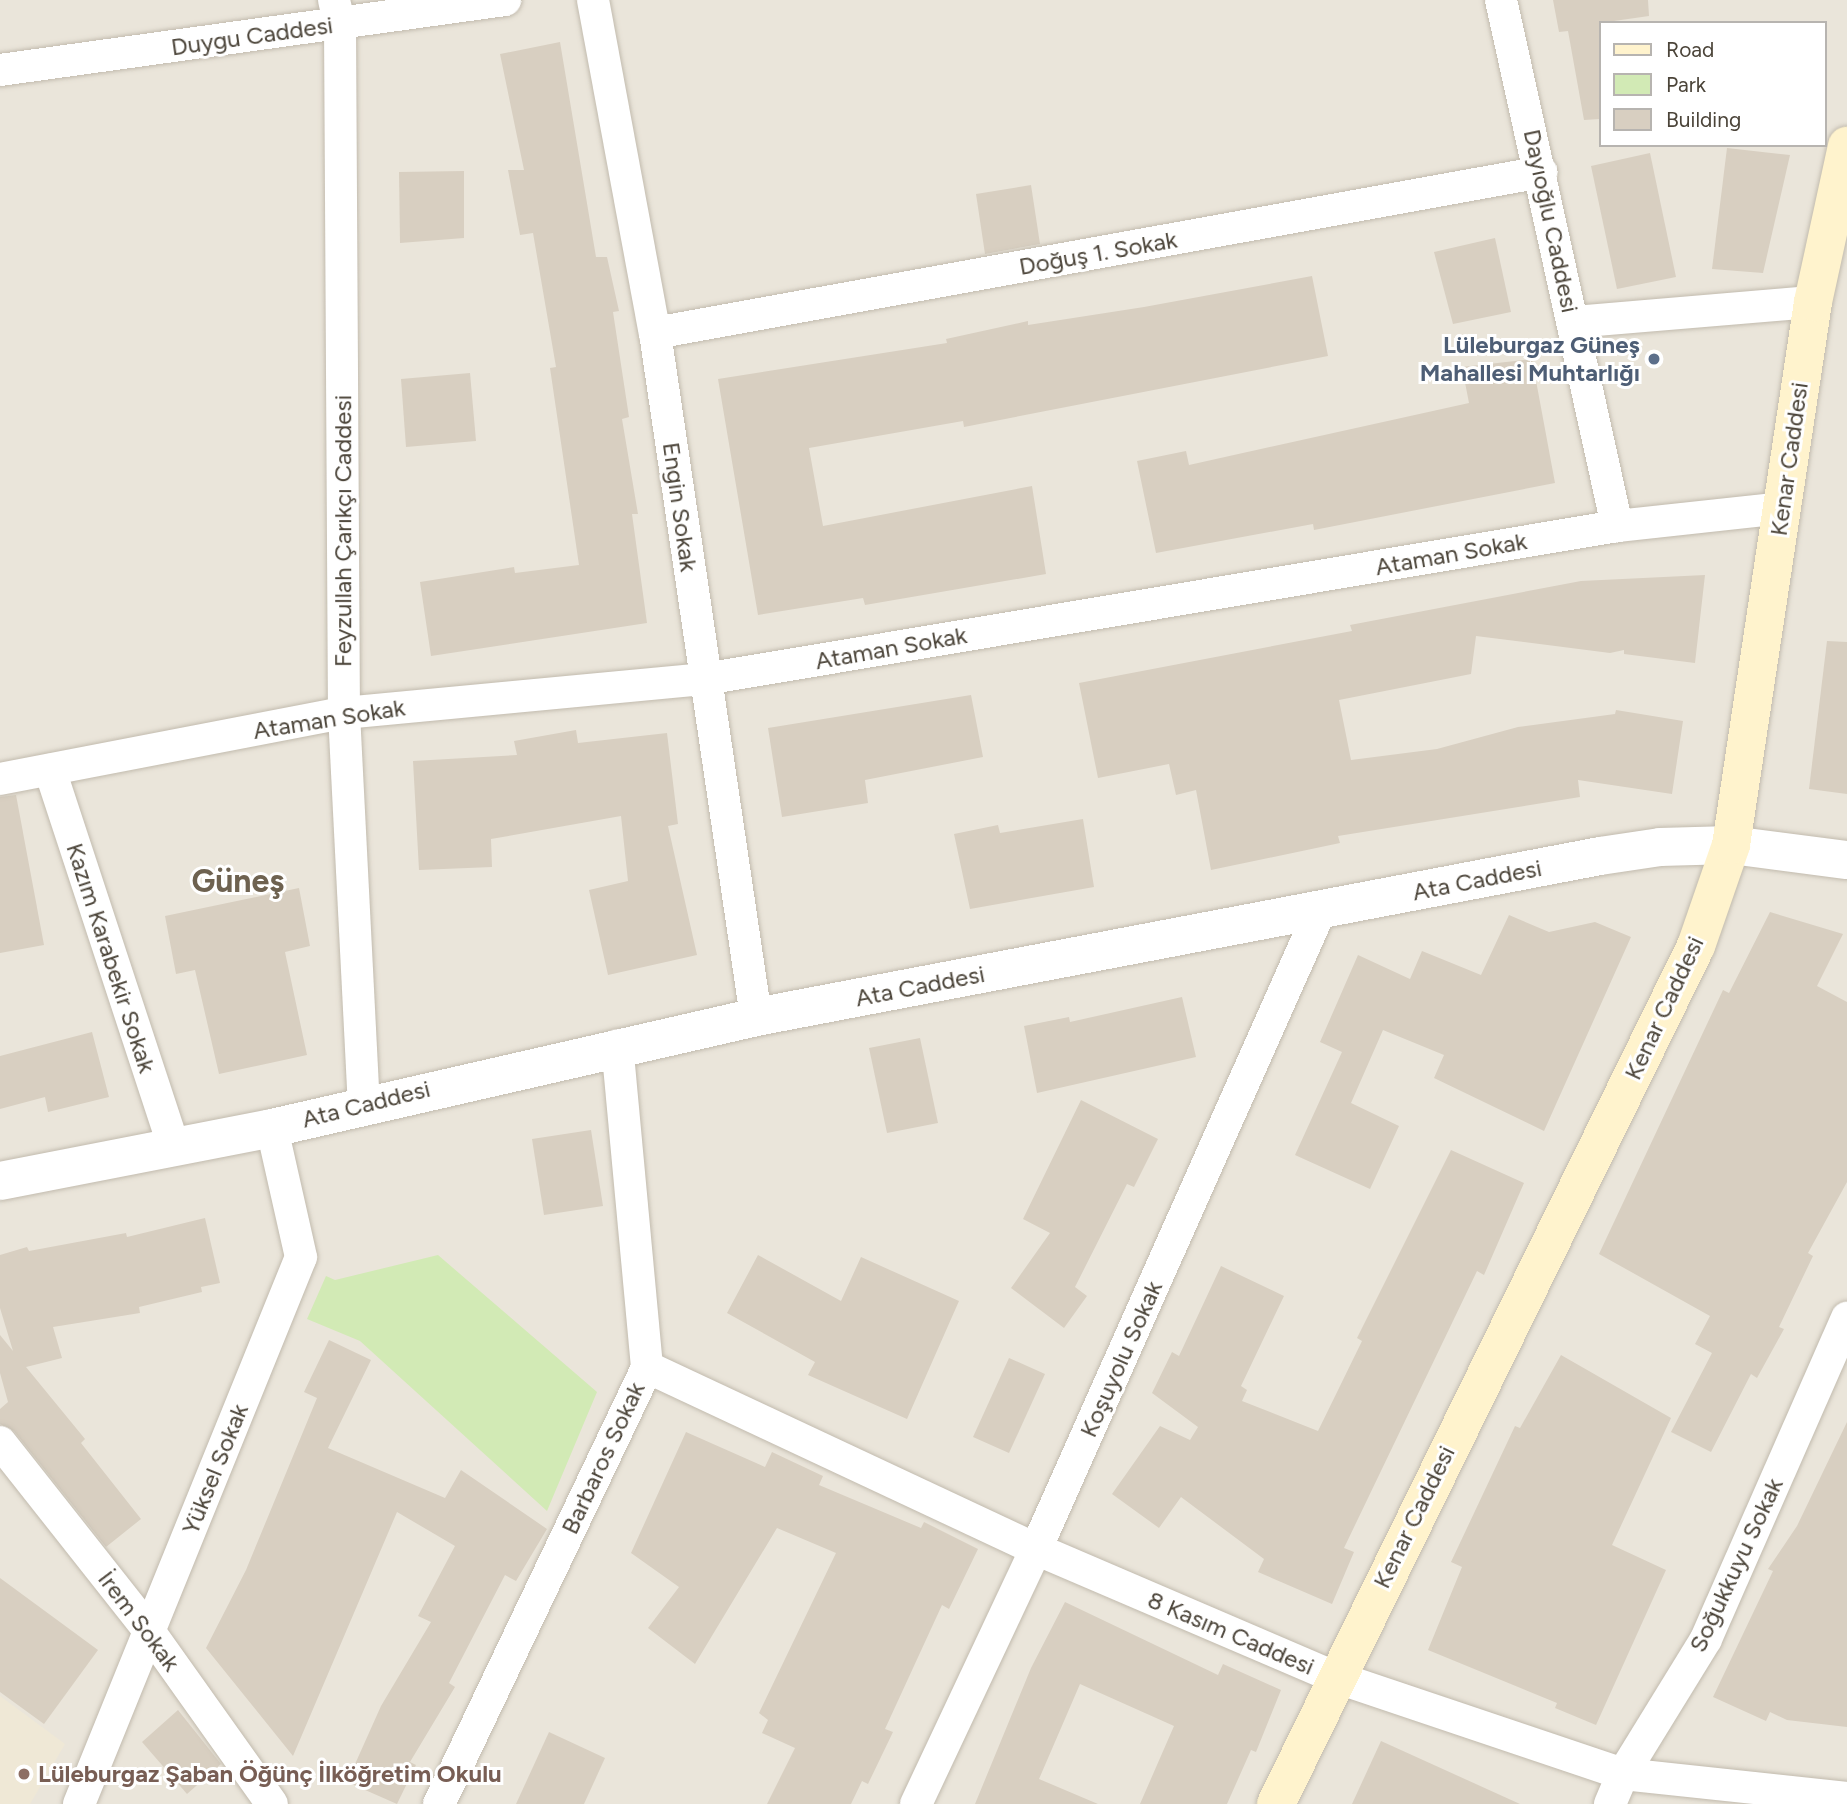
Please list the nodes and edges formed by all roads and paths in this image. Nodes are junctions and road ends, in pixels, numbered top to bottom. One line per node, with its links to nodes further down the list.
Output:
1 (505, 0): 4 (street, Duygu Caddesi)
2 (593, 0): 11 (street, Engin Sokak)
3 (1500, 0): 7 (street, Dayıoğlu Caddesi)
4 (337, 12): 5 (street, Duygu Caddesi); 15 (street, Feyzullah Çarıkçı Caddesi)
5 (0, 70)
6 (1847, 146): 8 (main road, Kenar Caddesi)
7 (1542, 172): 10 (street, Dayıoğlu Caddesi); 11 (street, Doğuş 1. Sokak)
8 (1838, 237): 9 (main road, Kenar Caddesi)
9 (1813, 302): 10 (street); 12 (main road, Kenar Caddesi)
10 (1573, 322): 13 (street, Dayıoğlu Caddesi)
11 (655, 333): 14 (street, Engin Sokak)
12 (1782, 508): 13 (street, Ataman Sokak); 18 (main road, Kenar Caddesi)
13 (1617, 526): 14 (street, Ataman Sokak)
14 (705, 679): 15 (street, Ataman Sokak); 21 (street, Engin Sokak)
15 (344, 713): 16 (street, Ataman Sokak); 23 (street, Feyzullah Çarıkçı Caddesi)
16 (50, 770): 17 (street, Ataman Sokak); 25 (street, Kazım Karabekir Sokak)
17 (0, 779)
18 (1731, 845): 19 (street, Ata Caddesi); 20 (street, Ata Caddesi); 32 (main road, Kenar Caddesi)
19 (1847, 860)
20 (1320, 911): 21 (street, Ata Caddesi); 30 (street, Koşuyolu Sokak)
21 (756, 1017): 22 (street, Ata Caddesi)
22 (617, 1045): 23 (street, Ata Caddesi); 28 (street, Barbaros Sokak)
23 (364, 1104): 24 (street, Ata Caddesi)
24 (272, 1128): 25 (street, Ata Caddesi); 31 (street, Yüksel Sokak)
25 (173, 1146): 26 (street, Ata Caddesi)
26 (0, 1181)
27 (1847, 1318): 33 (street, Soğukkuyu Sokak)
28 (647, 1367): 30 (street, 8 Kasım Caddesi); 37 (street, Barbaros Sokak)
29 (0, 1442): 31 (street, İrem Sokak)
30 (1036, 1549): 32 (street, 8 Kasım Caddesi); 38 (street, Koşuyolu Sokak)
31 (149, 1631): 35 (street, Yüksel Sokak); 36 (street, İrem Sokak)
32 (1335, 1677): 33 (street, 8 Kasım Caddesi); 39 (main road, Kenar Caddesi)
33 (1623, 1774): 34 (street, 8 Kasım Caddesi); 40 (street, Soğukkuyu Sokak)
34 (1847, 1798)
35 (79, 1804)
36 (272, 1804)
37 (439, 1804)
38 (915, 1804)
39 (1276, 1804)
40 (1610, 1804)

